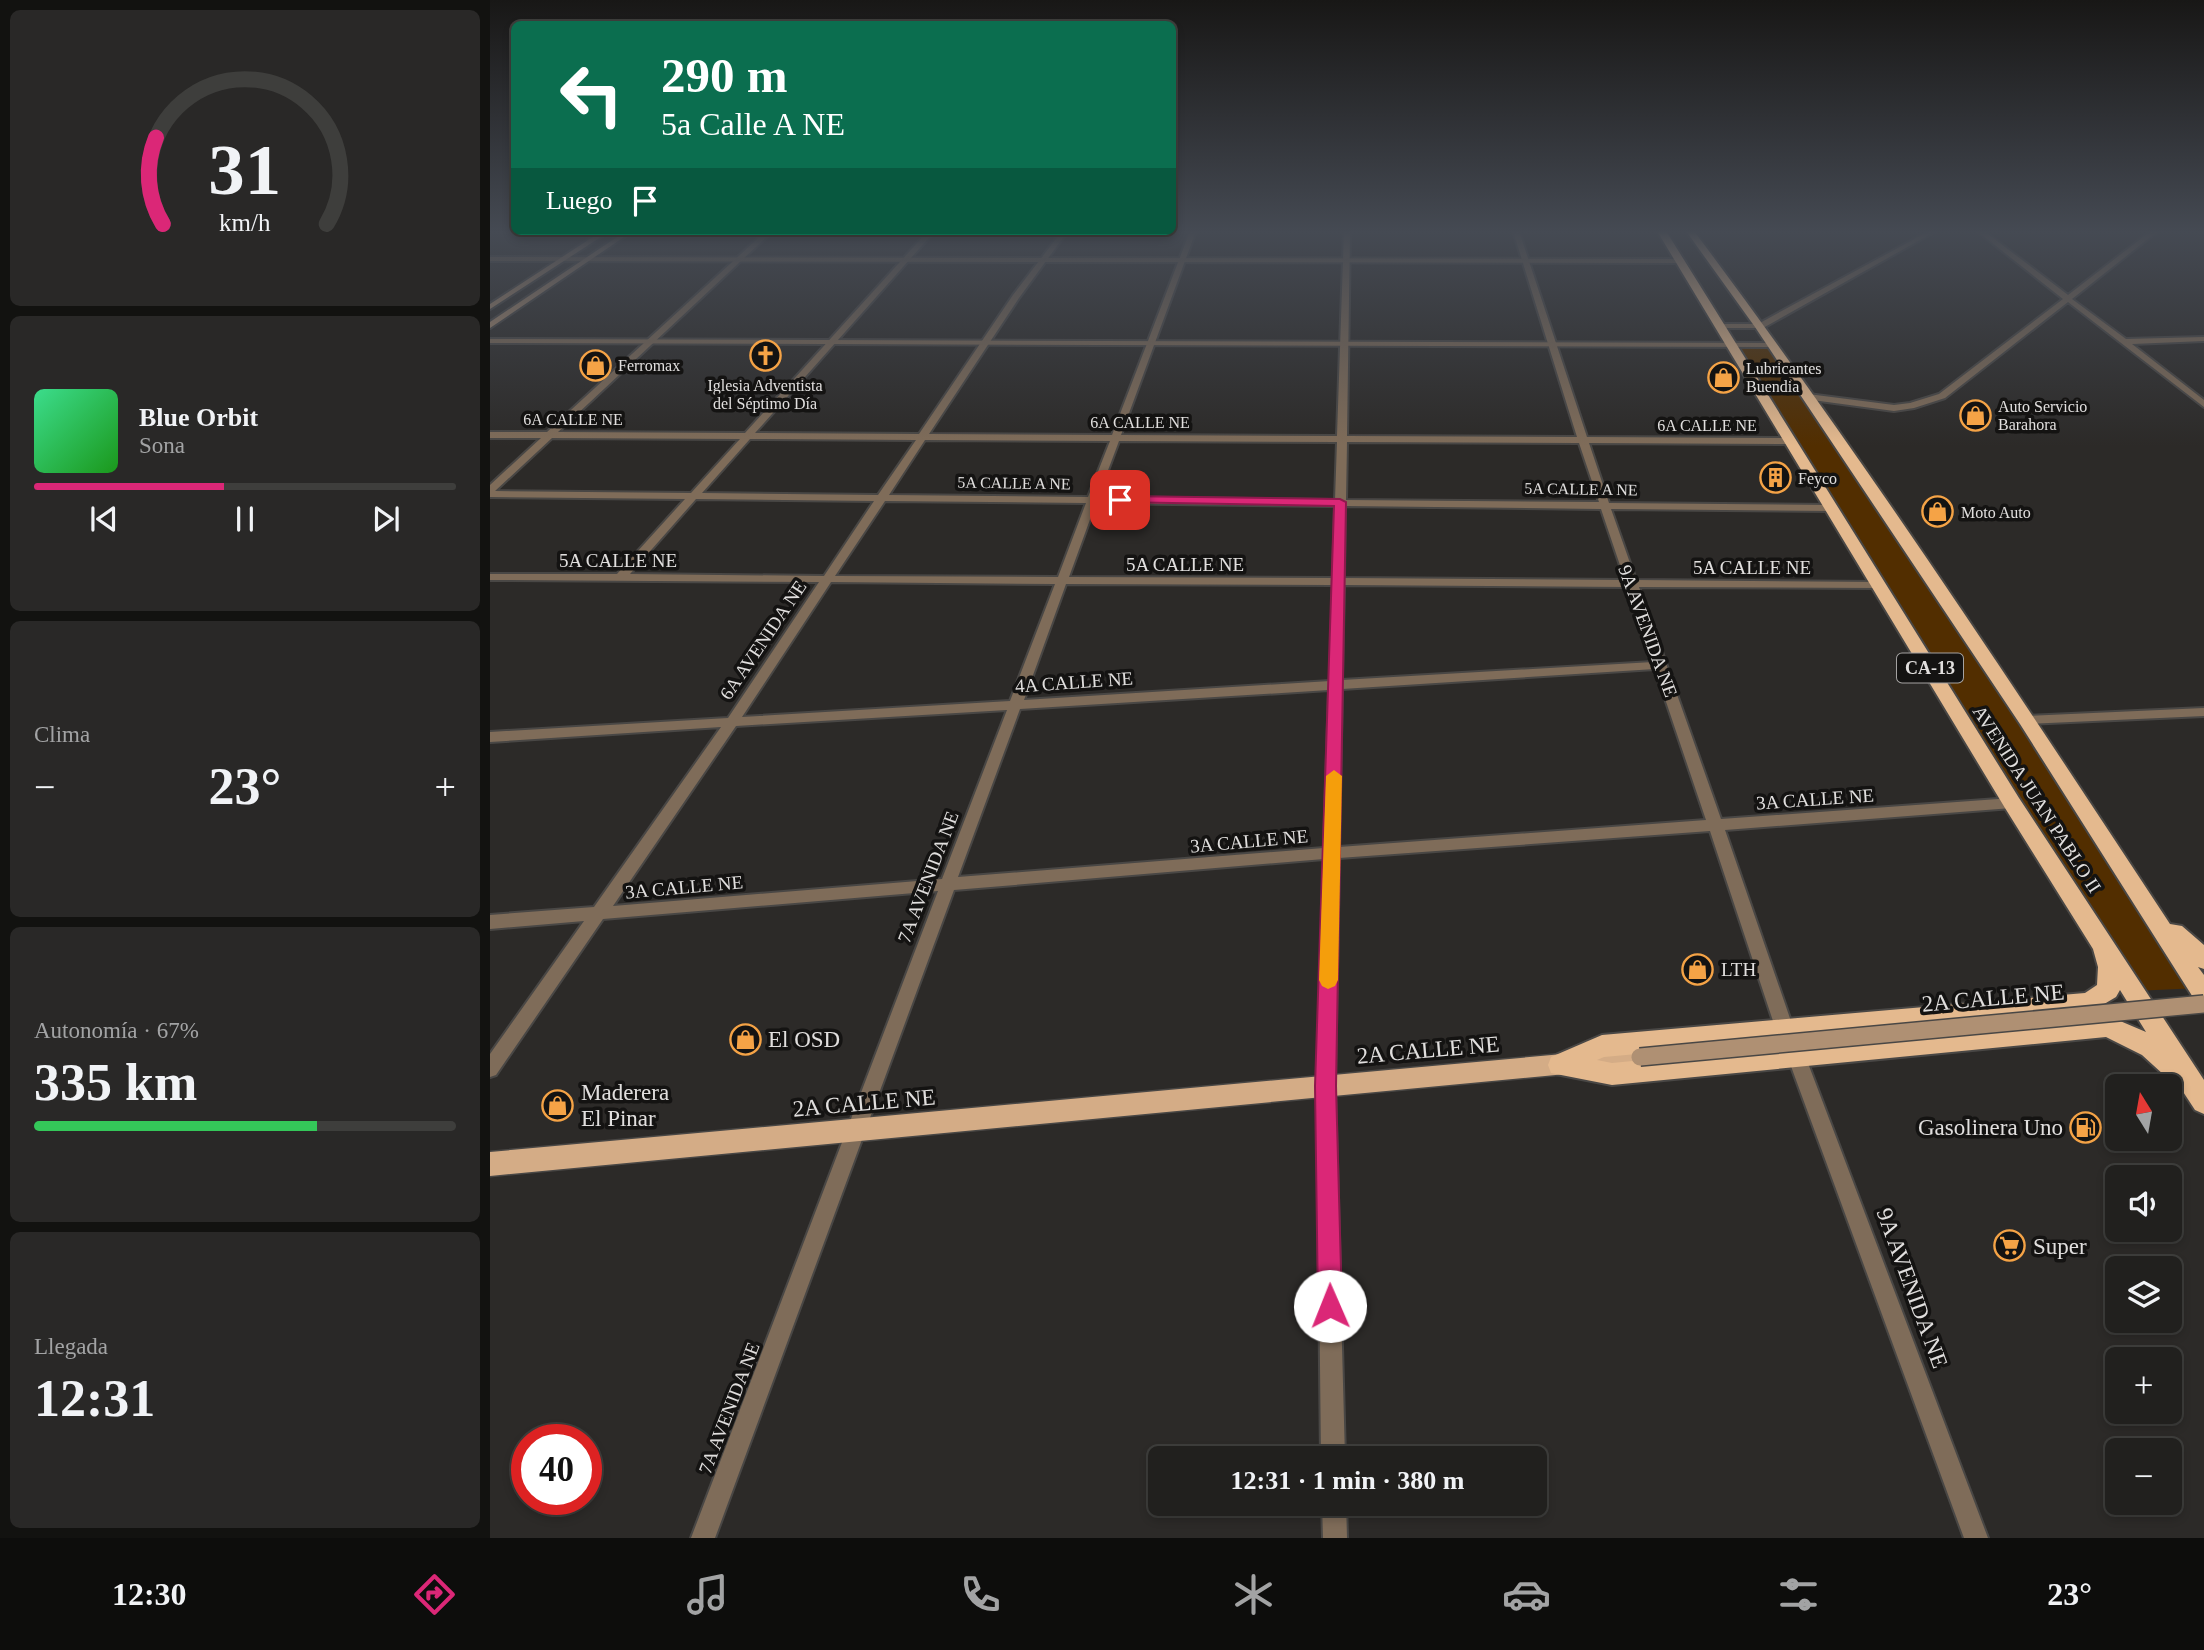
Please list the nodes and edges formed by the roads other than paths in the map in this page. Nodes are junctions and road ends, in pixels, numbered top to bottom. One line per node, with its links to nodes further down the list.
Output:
1 (524, 303): 13 (main road)
2 (691, 303): 18 (street)
3 (867, 303): 19 (street)
4 (1015, 303): 20 (street, 6A AVENIDA NE)
5 (1168, 303): 22 (street, 7A AVENIDA NE)
6 (1345, 303): 23 (street)
7 (1539, 303): 24 (street, 9A AVENIDA NE)
8 (1706, 303): 14 (highway, AVENIDA JUAN PABLO II / CA-13)
9 (1743, 303): 15 (highway, AVENIDA JUAN PABLO II / CA-13)
10 (1802, 303): 15 (street)
11 (2060, 303): 28 (street)
12 (2072, 303): 21 (street)
13 (490, 326)
14 (1720, 326): 15 (street); 25 (highway, AVENIDA JUAN PABLO II / CA-13)
15 (1760, 326): 26 (highway, AVENIDA JUAN PABLO II / CA-13)
16 (2204, 339): 21 (street)
17 (490, 341): 18 (street)
18 (650, 341): 19 (street); 31 (street)
19 (832, 342): 20 (street); 32 (street)
20 (988, 342): 22 (street); 33 (street, 6A AVENIDA NE)
21 (2124, 342): 27 (street)
22 (1151, 343): 23 (street); 34 (street, 7A AVENIDA NE)
23 (1344, 343): 24 (street); 35 (street)
24 (1552, 344): 25 (street); 36 (street, 9A AVENIDA NE)
25 (1732, 345): 26 (street); 37 (highway, AVENIDA JUAN PABLO II / CA-13)
26 (1772, 345): 28 (highway, AVENIDA JUAN PABLO II / CA-13)
27 (2199, 396): 29 (street)
28 (1808, 397): 56 (highway, AVENIDA JUAN PABLO II / CA-13)
29 (2204, 404)
30 (490, 435): 31 (street, 6A CALLE NE)
31 (549, 435): 32 (street, 6A CALLE NE); 38 (street)
32 (748, 436): 33 (street, 6A CALLE NE); 39 (street)
33 (923, 436): 34 (street, 6A CALLE NE); 40 (street, 6A AVENIDA NE)
34 (1115, 438): 35 (street, 6A CALLE NE); 41 (street, 7A AVENIDA NE)
35 (1342, 439): 36 (street, 6A CALLE NE); 42 (street)
36 (1583, 440): 37 (street, 6A CALLE NE); 43 (street, 9A AVENIDA NE)
37 (1791, 441): 44 (highway, AVENIDA JUAN PABLO II / CA-13)
38 (490, 492): 39 (street, 5A CALLE A NE)
39 (694, 495): 40 (street, 5A CALLE A NE); 46 (street)
40 (883, 498): 41 (street, 5A CALLE A NE); 47 (street, 6A AVENIDA NE)
41 (1092, 500): 42 (street, 5A CALLE A NE); 48 (street, 7A AVENIDA NE)
42 (1340, 502): 43 (street, 5A CALLE A NE); 49 (street)
43 (1604, 505): 44 (street, 5A CALLE A NE); 50 (street, 9A AVENIDA NE)
44 (1831, 508): 51 (highway, AVENIDA JUAN PABLO II / CA-13)
45 (490, 577): 46 (street, 5A CALLE NE)
46 (621, 577): 47 (street, 5A CALLE NE)
47 (828, 579): 48 (street, 5A CALLE NE); 57 (street, 6A AVENIDA NE)
48 (1062, 580): 49 (street, 5A CALLE NE); 54 (street, 7A AVENIDA NE)
49 (1338, 582): 50 (street, 5A CALLE NE); 53 (street)
50 (1632, 584): 51 (street, 5A CALLE NE); 52 (street, 9A AVENIDA NE)
51 (1879, 586): 59 (highway, AVENIDA JUAN PABLO II / CA-13)
52 (1661, 665): 53 (street, 4A CALLE NE); 60 (street, 9A AVENIDA NE)
53 (1336, 685): 54 (street, 4A CALLE NE); 61 (street)
54 (1016, 705): 57 (street, 4A CALLE NE); 62 (street, 7A AVENIDA NE)
55 (2204, 712): 56 (street)
56 (2026, 720): 63 (highway, AVENIDA JUAN PABLO II / CA-13)
57 (731, 723): 58 (street, 4A CALLE NE); 64 (street, 6A AVENIDA NE)
58 (490, 737)
59 (2012, 803): 60 (street, 3A CALLE NE); 66 (highway, AVENIDA JUAN PABLO II / CA-13)
60 (1718, 825): 61 (street, 3A CALLE NE); 72 (street, 9A AVENIDA NE)
61 (1332, 853): 62 (street, 3A CALLE NE); 77 (street)
62 (948, 885): 64 (street, 3A CALLE NE); 79 (street, 7A AVENIDA NE)
63 (2136, 892): 67 (highway); 68 (highway, AVENIDA JUAN PABLO II / CA-13)
64 (598, 913): 65 (street, 3A CALLE NE); 76 (street, 6A AVENIDA NE)
65 (490, 922)
66 (2099, 936): 70 (highway); 78 (highway, AVENIDA JUAN PABLO II / CA-13)
67 (2204, 960)
68 (2204, 995)
69 (2204, 1004): 73 (main road, 2A CALLE NE, bridge)
70 (2067, 1007): 71 (highway); 72 (highway)
71 (2082, 1028): 74 (highway); 78 (highway)
72 (1785, 1030): 75 (highway)
73 (1640, 1057): 75 (main road, 2A CALLE NE)
74 (1797, 1058): 75 (highway); 85 (street, 9A AVENIDA NE)
75 (1560, 1065): 77 (main road, 2A CALLE NE)
76 (490, 1069)
77 (1326, 1086): 79 (main road, 2A CALLE NE); 81 (street)
78 (2202, 1099)
79 (855, 1130): 80 (main road, 2A CALLE NE); 83 (street, 7A AVENIDA NE)
80 (490, 1164)
81 (1333, 1446)
82 (1334, 1516): 84 (street)
83 (703, 1538)
84 (1335, 1538)
85 (1976, 1538)

